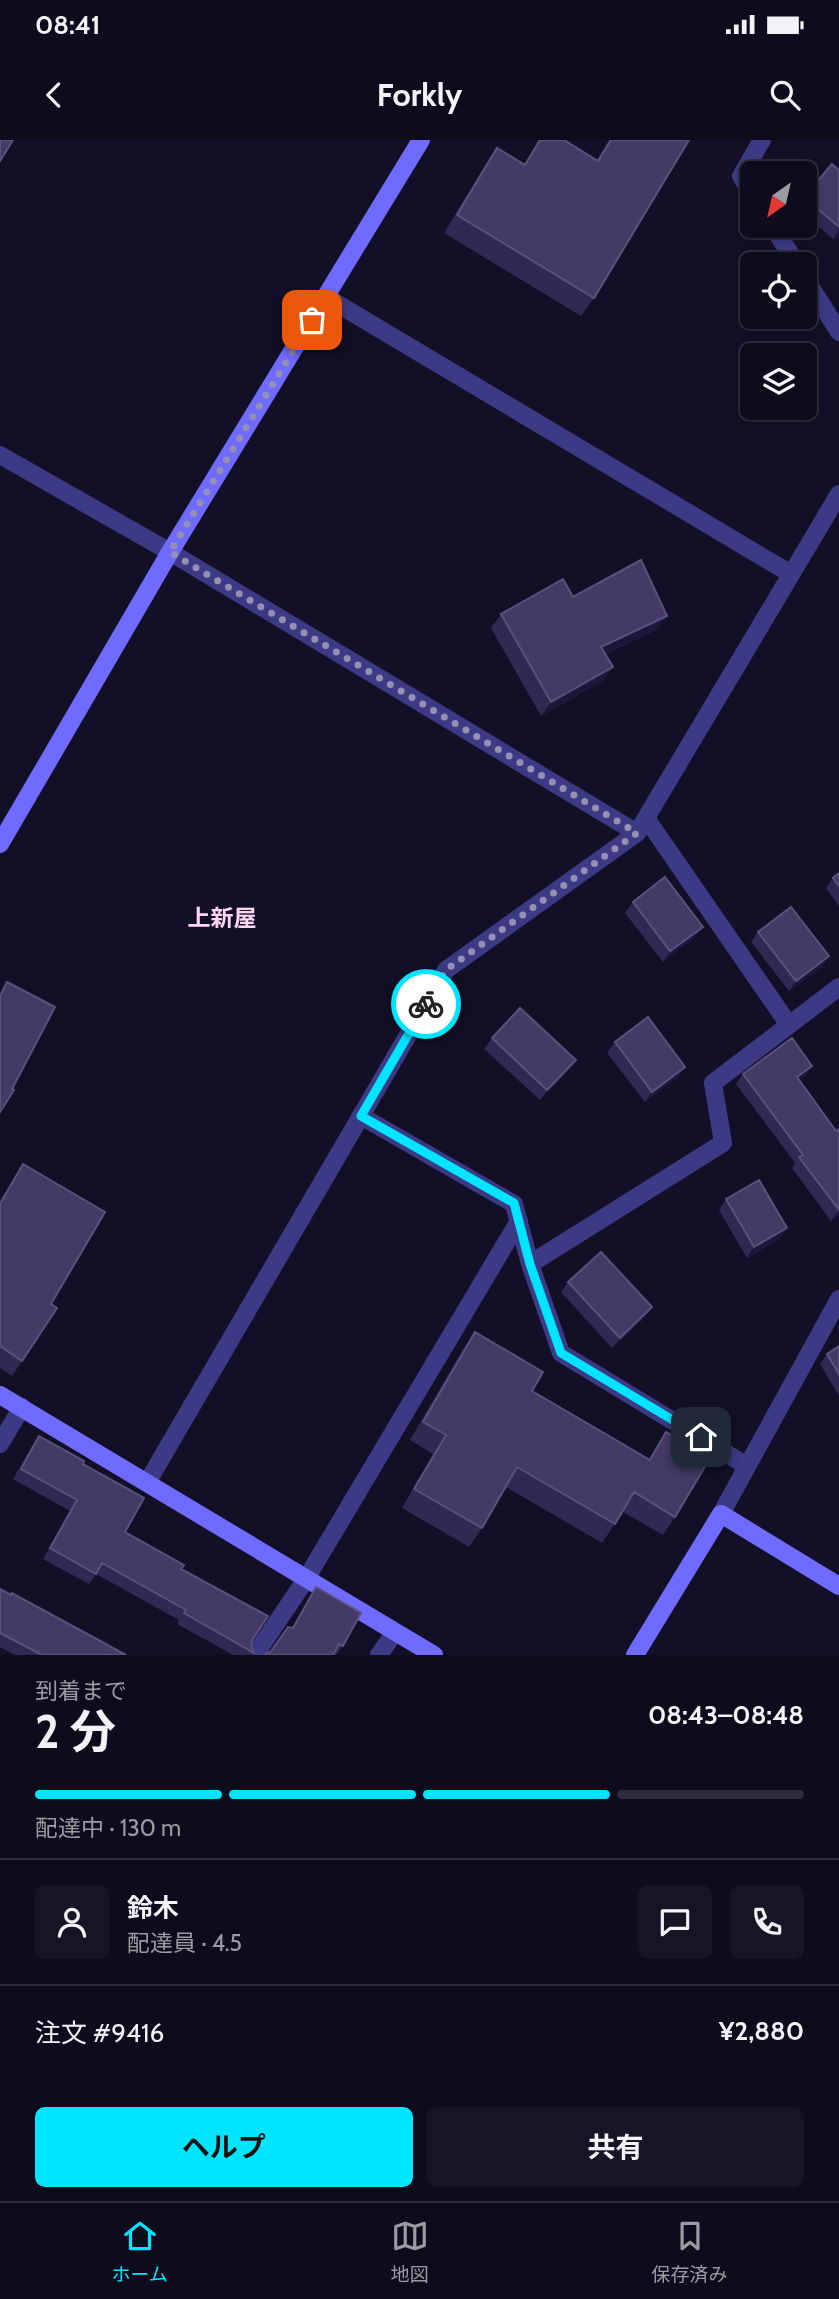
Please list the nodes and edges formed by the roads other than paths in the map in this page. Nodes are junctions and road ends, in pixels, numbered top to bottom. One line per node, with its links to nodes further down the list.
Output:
1 (421, 140): 4 (street)
2 (762, 140): 3 (street)
3 (750, 161)
4 (326, 297): 9 (street); 10 (street)
5 (817, 297): 6 (street)
6 (839, 332)
7 (0, 455): 9 (street)
8 (839, 494): 10 (street)
9 (170, 552): 11 (street); 12 (street)
10 (791, 574): 11 (street)
11 (642, 826): 14 (street); 15 (street)
12 (0, 844)
13 (839, 987): 14 (street)
14 (789, 1025): 17 (street)
15 (361, 1116): 16 (street); 23 (street)
16 (519, 1221): 17 (street); 25 (street)
17 (530, 1264): 22 (street)
18 (839, 1299): 22 (street)
19 (0, 1395): 20 (street)
20 (22, 1407): 21 (street); 23 (street)
21 (0, 1444)
22 (747, 1466): 24 (street)
23 (148, 1481): 25 (street)
24 (721, 1514): 26 (street); 31 (street)
25 (306, 1579): 27 (street); 28 (street)
26 (839, 1586)
27 (396, 1632): 29 (street); 30 (street)
28 (255, 1655)
29 (379, 1655)
30 (434, 1655)
31 (635, 1655)

